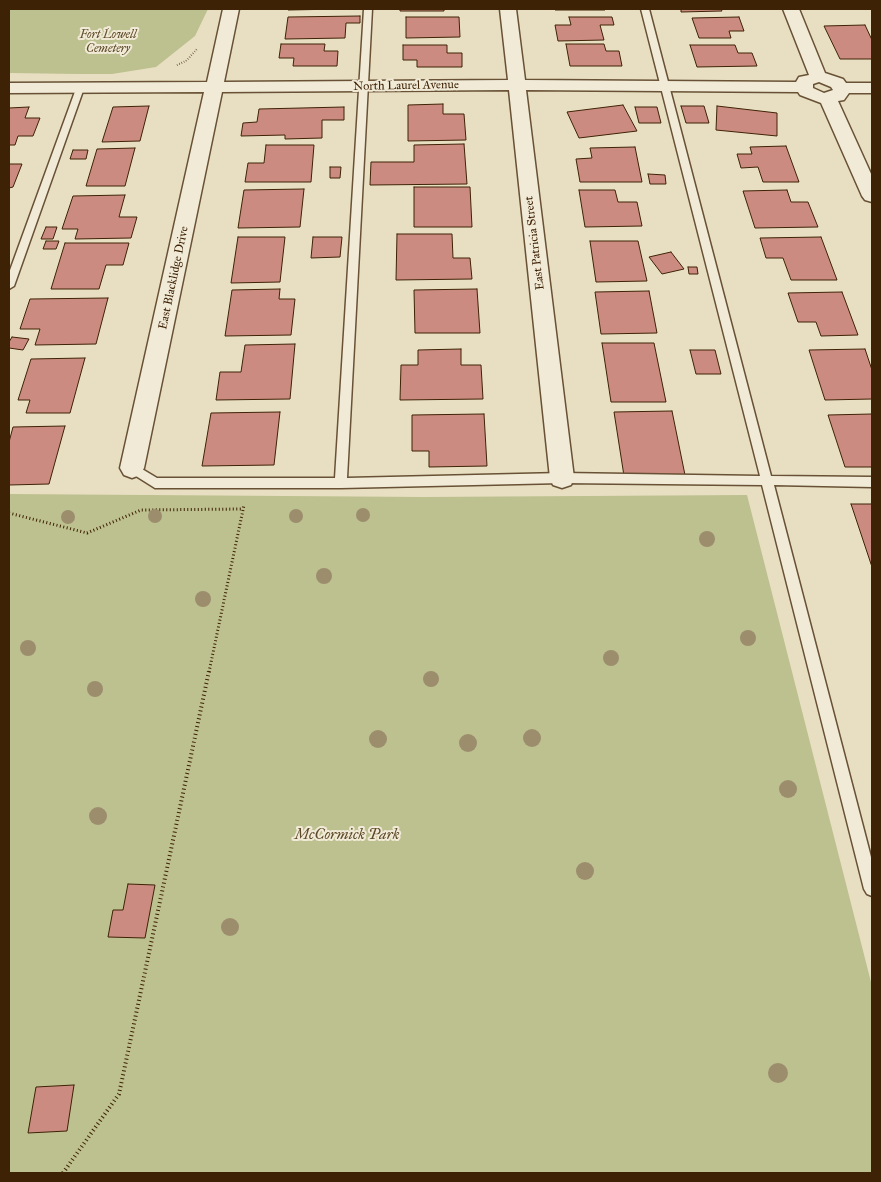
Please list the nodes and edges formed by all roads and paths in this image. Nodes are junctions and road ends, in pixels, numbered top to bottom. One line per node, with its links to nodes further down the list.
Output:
1 (231, 9): 14 (street, East Blacklidge Drive)
2 (368, 9): 10 (lane)
3 (508, 9): 9 (street, East Patricia Street)
4 (645, 9): 11 (lane)
5 (791, 9): 8 (street)
6 (202, 43): 7 (path)
7 (170, 68)
8 (811, 82): 11 (street, North Laurel Avenue); 16 (street)
9 (517, 85): 10 (street, North Laurel Avenue); 11 (street, North Laurel Avenue); 20 (street, East Patricia Street)
10 (363, 86): 14 (street, North Laurel Avenue); 24 (lane)
11 (665, 86): 21 (lane)
12 (9, 88): 13 (street, North Laurel Avenue)
13 (80, 88): 14 (street, North Laurel Avenue); 18 (lane)
14 (216, 88): 19 (street, East Blacklidge Drive)
15 (872, 88): 16 (street)
16 (835, 93): 17 (street)
17 (872, 193)
18 (9, 286)
19 (132, 468): 23 (lane)
20 (562, 478): 21 (lane); 24 (lane)
21 (767, 481): 22 (lane); 27 (lane)
22 (872, 482)
23 (248, 483): 24 (lane); 25 (path)
24 (341, 483)
25 (243, 509): 26 (path); 28 (path)
26 (9, 513)
27 (872, 889)
28 (63, 1173)

